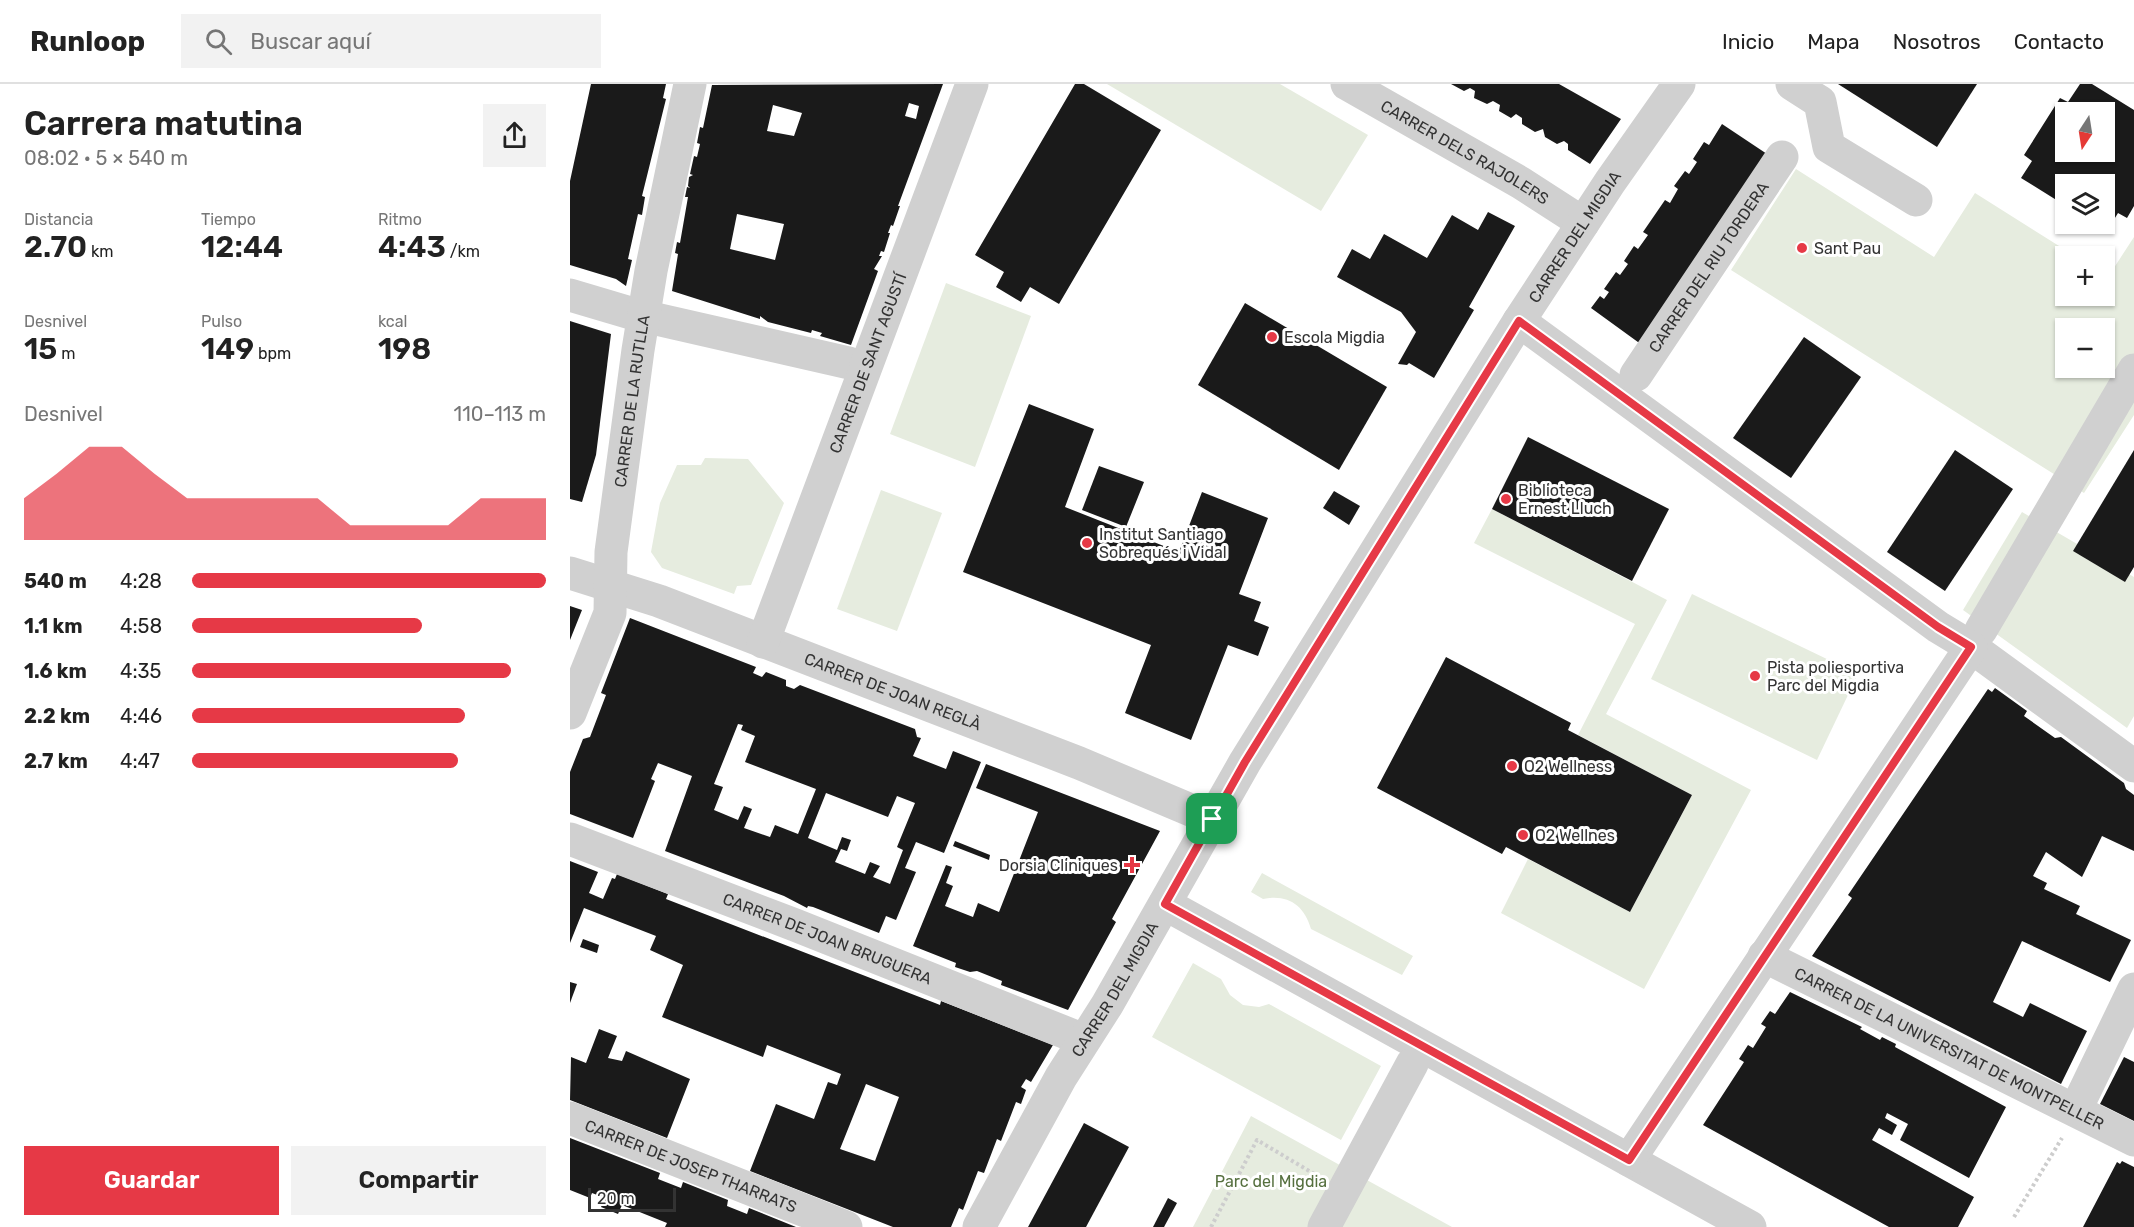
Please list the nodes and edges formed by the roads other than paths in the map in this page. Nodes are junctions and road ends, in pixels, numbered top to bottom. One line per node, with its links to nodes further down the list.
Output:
1 (690, 84): 10 (street, CARRER DE LA RUTLLA)
2 (972, 84): 18 (street, CARRER DE SANT AGUSTÍ)
3 (1347, 84): 8 (street, CARRER DELS RAJOLERS)
4 (1679, 84): 8 (street, CARRER DEL MIGDIA)
5 (1792, 84): 7 (street)
6 (1782, 157): 14 (street, CARRER DEL RIU TORDERA)
7 (1916, 200)
8 (1583, 223): 11 (street, CARRER DEL MIGDIA)
9 (570, 295): 10 (street)
10 (650, 318): 12 (street); 16 (street, CARRER DE LA RUTLLA)
11 (1519, 321): 17 (street); 21 (street, CARRER DEL MIGDIA)
12 (849, 363)
13 (2134, 370): 17 (street)
14 (1636, 375)
15 (570, 573): 16 (street, CARRER DE JOAN REGLÀ)
16 (610, 586): 18 (street, CARRER DE JOAN REGLÀ); 19 (street, CARRER DE LA RUTLLA)
17 (1976, 639): 20 (street); 24 (street)
18 (763, 642): 21 (street, CARRER DE JOAN REGLÀ)
19 (570, 713)
20 (2134, 766)
21 (1212, 819): 23 (street, CARRER DEL MIGDIA)
22 (570, 839): 26 (street, CARRER DE JOAN BRUGUERA)
23 (1165, 904): 26 (street, CARRER DEL MIGDIA); 31 (street)
24 (1764, 956): 29 (street, CARRER DE LA UNIVERSITAT DE MONTPELLER); 31 (street)
25 (2134, 989): 29 (street)
26 (1084, 1040): 33 (street, CARRER DEL MIGDIA)
27 (1412, 1064): 34 (street)
28 (570, 1118): 32 (street, CARRER DE JOSEP THARRATS)
29 (2071, 1119): 30 (street, CARRER DE LA UNIVERSITAT DE MONTPELLER)
30 (2134, 1140)
31 (1629, 1160): 35 (street)
32 (846, 1227)
33 (979, 1227)
34 (1324, 1227)
35 (1750, 1227)

